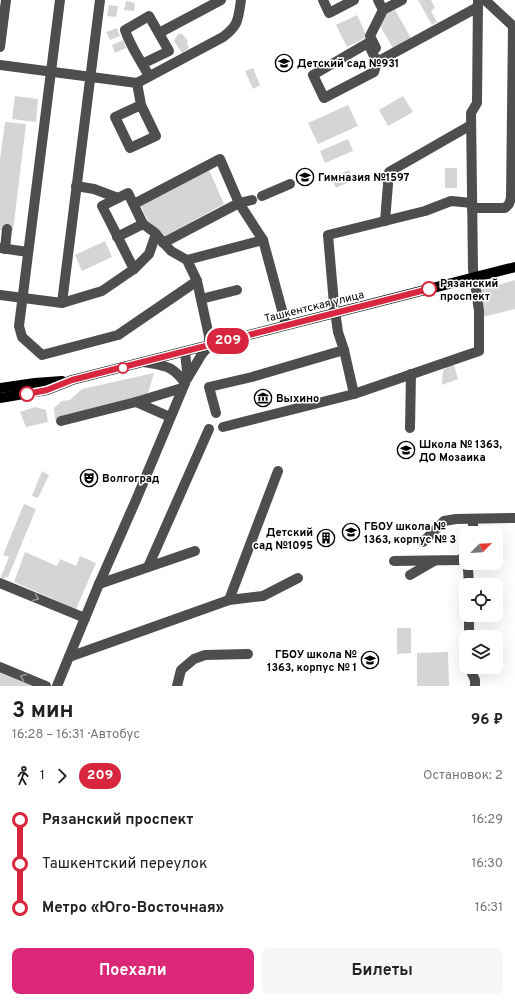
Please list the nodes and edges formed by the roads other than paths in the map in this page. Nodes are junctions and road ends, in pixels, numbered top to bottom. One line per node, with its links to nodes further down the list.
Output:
1 (6, 0): 14 (street)
2 (60, 0): 18 (street)
3 (100, 0): 19 (street)
4 (221, 0): 13 (street)
5 (241, 0): 20 (street)
6 (323, 0): 7 (street)
7 (354, 0)
8 (378, 0): 11 (street)
9 (402, 0): 11 (street)
10 (480, 2): 12 (street); 15 (street); 23 (street)
11 (384, 10): 15 (street)
12 (514, 26): 31 (street)
13 (159, 33): 17 (street); 17 (street)
14 (0, 47)
15 (379, 61): 15 (street)
16 (0, 64): 18 (street)
17 (142, 64): 20 (street)
18 (51, 71): 19 (street); 40 (street)
19 (90, 76): 21 (street); 25 (street)
20 (149, 76): 21 (street)
21 (137, 83): 22 (street)
22 (141, 104): 22 (street)
23 (471, 125): 31 (street); 32 (street)
24 (290, 184): 26 (street)
25 (76, 186): 27 (street); 50 (street)
26 (262, 196)
27 (118, 198): 30 (street); 36 (street)
28 (252, 200): 29 (street)
29 (239, 203): 30 (street); 37 (street); 38 (street)
30 (134, 204): 33 (street)
31 (472, 205): 32 (street); 44 (street)
32 (385, 221): 51 (street)
33 (143, 224): 35 (street); 36 (street)
34 (7, 230): 39 (street)
35 (156, 234): 38 (street); 43 (street)
36 (117, 237): 43 (street)
37 (263, 240): 41 (street); 52 (street)
38 (163, 243): 41 (street)
39 (2, 248): 40 (street)
40 (28, 252): 48 (street)
41 (187, 260): 45 (street)
42 (515, 267): 44 (main road, Ташкентская улица)
43 (134, 269): 50 (street)
44 (475, 277): 51 (main road, Ташкентская улица); 57 (street)
45 (196, 281): 48 (street); 49 (street)
46 (237, 290): 49 (street)
47 (0, 295): 48 (street)
48 (22, 298): 50 (street)
49 (201, 299): 53 (street)
50 (62, 303)
51 (335, 313): 52 (main road, Ташкентская улица); 54 (street)
52 (286, 325): 53 (main road, Ташкентская улица)
53 (209, 346): 55 (main road, Ташкентская улица); 60 (street)
54 (344, 350): 63 (street); 66 (street)
55 (185, 352): 56 (main road, Ташкентская улица); 60 (street)
56 (144, 362): 58 (main road, Ташкентская улица); 60 (street)
57 (411, 374): 63 (street); 70 (street)
58 (72, 380): 61 (main road, Ташкентская улица); 64 (main road, Ташкентская улица)
59 (0, 384): 61 (street)
60 (184, 385): 65 (street); 67 (street)
61 (11, 386): 62 (main road, Ташкентская улица)
62 (0, 388)
63 (354, 394): 69 (street)
64 (0, 398)
65 (136, 402): 67 (street); 68 (street)
66 (216, 413)
67 (170, 416): 85 (street)
68 (61, 421)
69 (223, 427)
70 (410, 428)
71 (209, 429): 81 (street)
72 (278, 470): 86 (street)
73 (515, 518): 74 (street)
74 (473, 519): 75 (street); 76 (street)
75 (473, 526)
76 (423, 542)
77 (195, 551): 81 (street)
78 (435, 560): 79 (street); 80 (street); 82 (street)
79 (459, 560)
80 (394, 561)
81 (148, 567): 85 (street)
82 (410, 575)
83 (298, 578): 86 (street)
84 (0, 583): 87 (street, one-way to 87)
85 (99, 584): 87 (street)
86 (229, 600): 89 (street)
87 (84, 618): 89 (street)
88 (248, 654): 94 (street)
89 (69, 657): 93 (street)
90 (0, 667): 92 (street, one-way to 90)
91 (473, 674): 95 (street)
92 (46, 686)
93 (57, 686)
94 (177, 686)
95 (475, 686)

